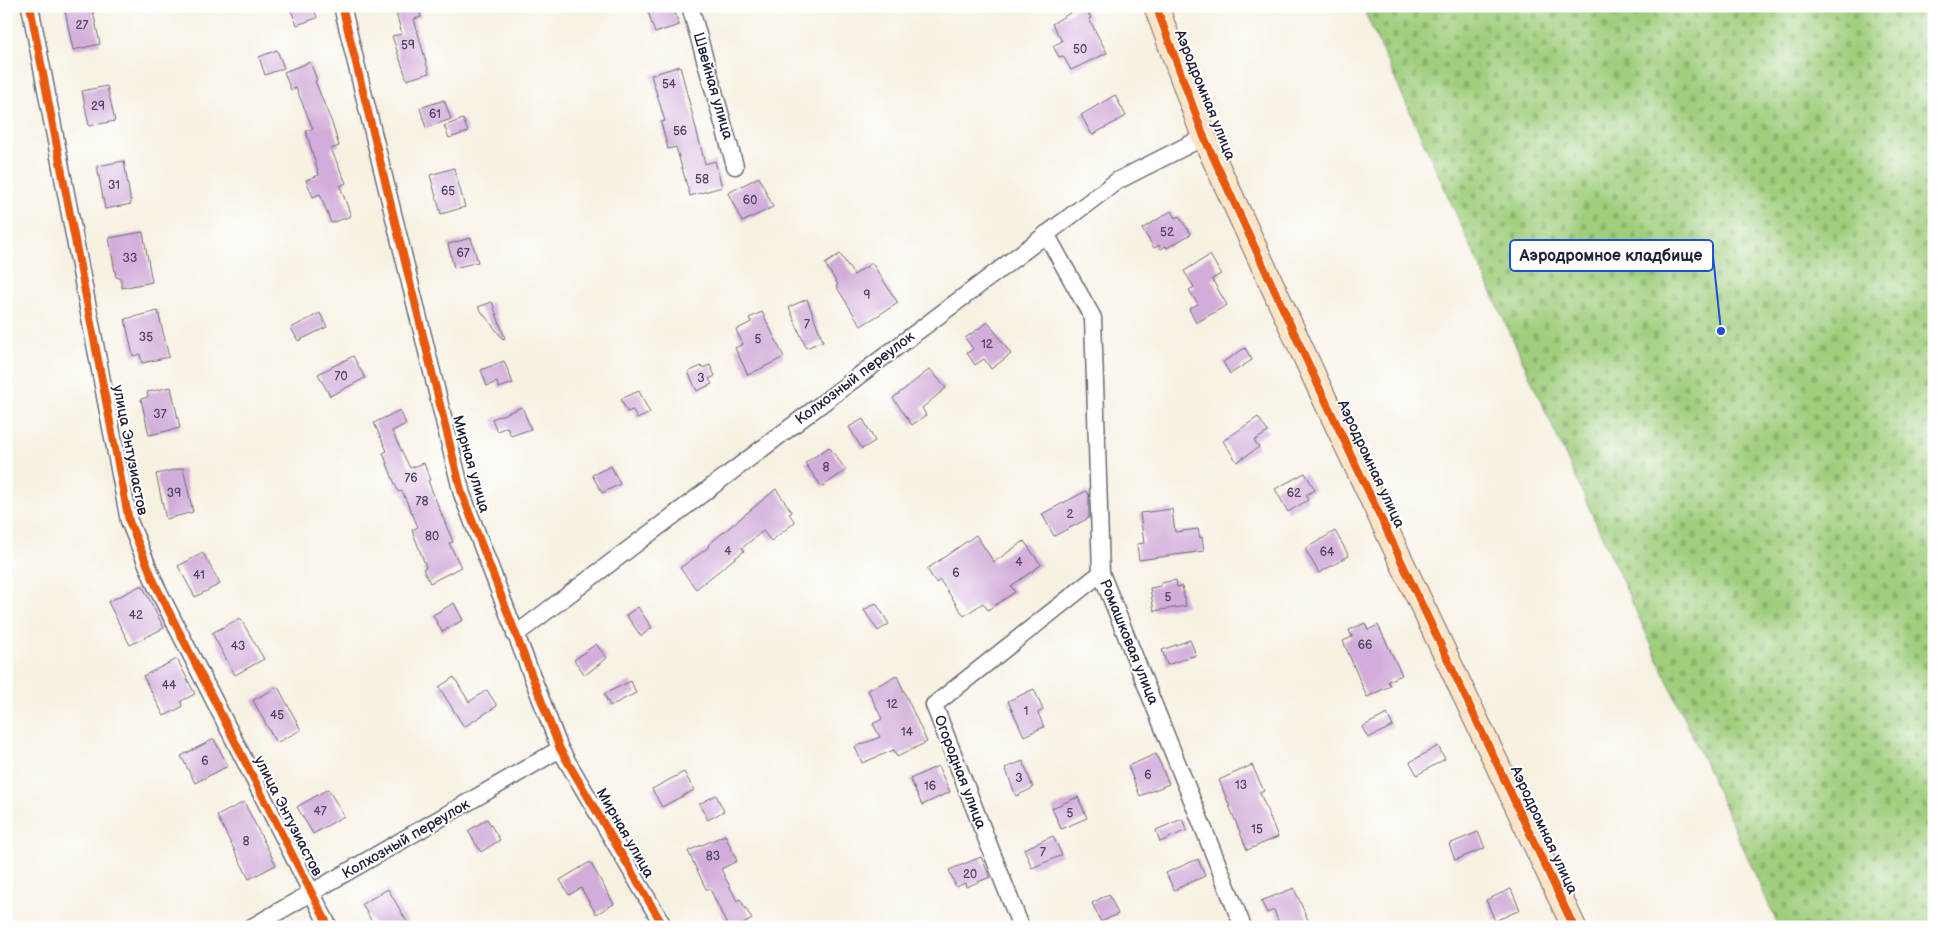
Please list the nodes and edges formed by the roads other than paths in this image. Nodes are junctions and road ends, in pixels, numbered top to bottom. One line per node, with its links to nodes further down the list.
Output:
1 (30, 6): 11 (street, улица Энтузиастов)
2 (342, 6): 9 (street, Мирная улица)
3 (690, 6): 6 (street, Швейная улица)
4 (1156, 6): 5 (street, Аэродромная улица)
5 (1204, 137): 7 (street, Колхозный переулок); 17 (street, Аэродромная улица)
6 (735, 166)
7 (1046, 234): 8 (street, Ромашковая улица); 9 (street, Колхозный переулок)
8 (1101, 573): 15 (street, Огородная улица); 16 (street, Ромашковая улица)
9 (515, 635): 10 (street, Мирная улица)
10 (560, 750): 11 (street, Колхозный переулок); 14 (street, Мирная улица)
11 (312, 893): 12 (street, Колхозный переулок); 13 (street, улица Энтузиастов)
12 (252, 927)
13 (330, 927)
14 (664, 927)
15 (1021, 927)
16 (1243, 927)
17 (1574, 927)

